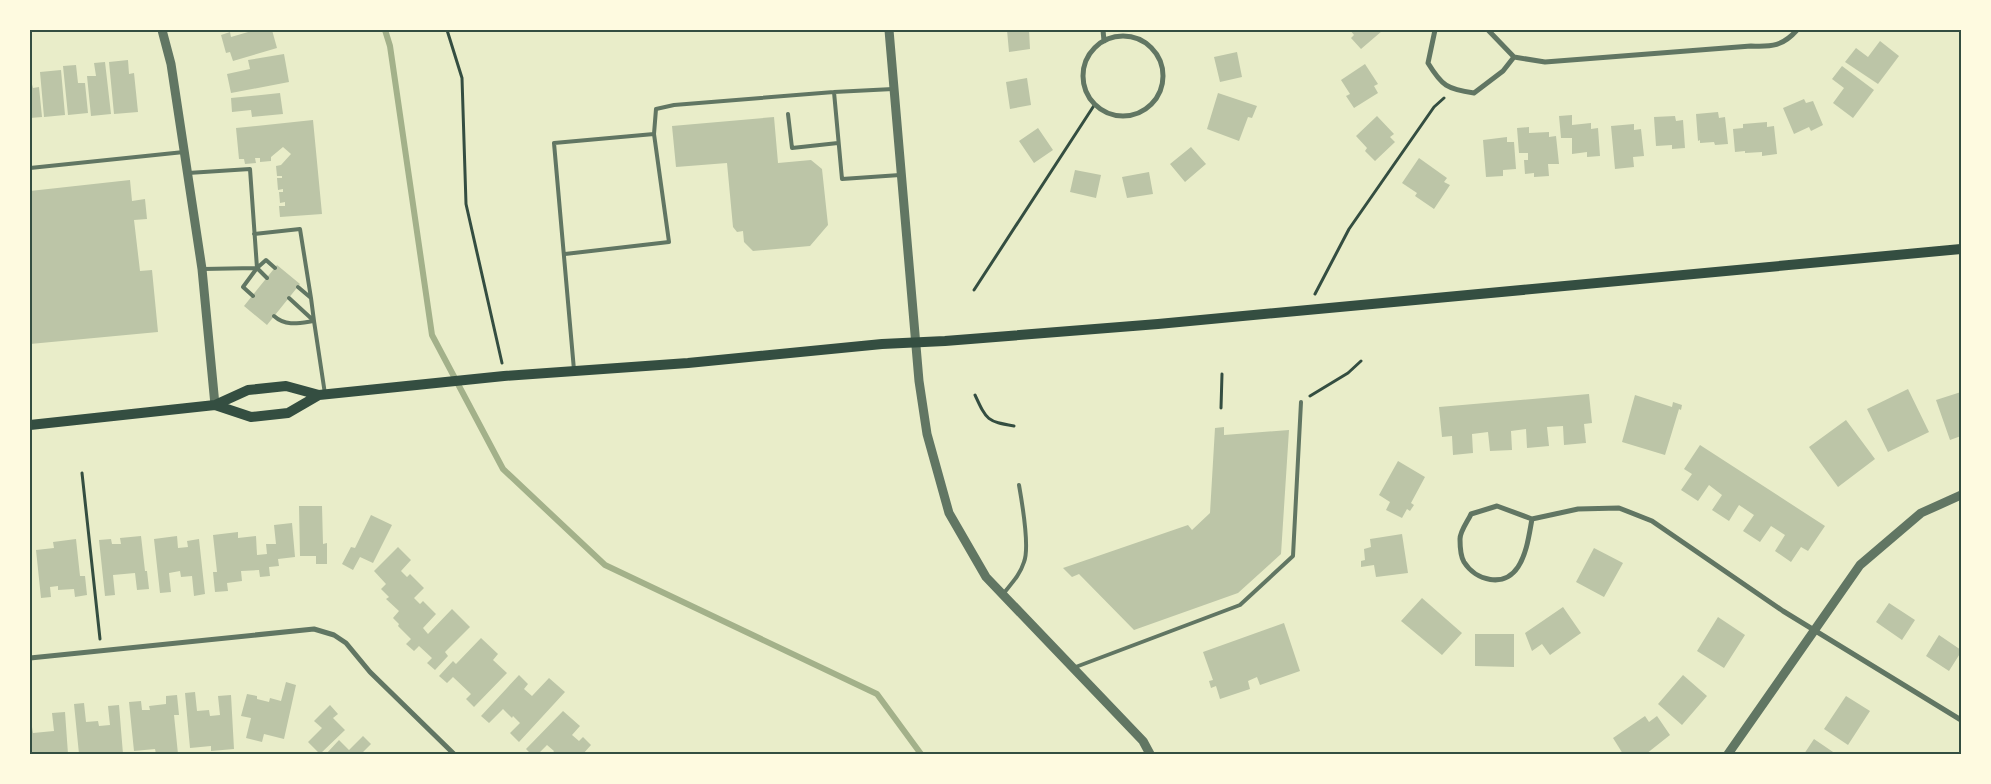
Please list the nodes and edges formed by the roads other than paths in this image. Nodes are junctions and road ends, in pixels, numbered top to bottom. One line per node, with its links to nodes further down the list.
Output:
1 (162, 30): 14 (street)
2 (889, 30): 9 (street)
3 (1103, 30): 7 (street)
4 (1435, 30): 8 (street)
5 (1488, 30): 8 (street)
6 (1797, 30): 8 (street)
7 (1104, 41): 7 (street)
8 (1514, 57)
9 (893, 89): 10 (lane); 17 (street)
10 (834, 92): 12 (lane); 13 (lane)
11 (788, 114): 13 (lane)
12 (654, 134): 20 (lane); 20 (lane)
13 (838, 143): 17 (lane)
14 (184, 152): 15 (lane); 16 (street)
15 (30, 168)
16 (188, 173): 18 (lane); 23 (street)
17 (900, 175): 31 (street)
18 (254, 234): 21 (lane); 28 (lane)
19 (1961, 249): 31 (main road)
20 (565, 254): 32 (lane)
21 (257, 268): 22 (lane); 23 (lane); 24 (lane); 26 (lane)
22 (275, 268)
23 (202, 269): 35 (street)
24 (266, 278)
25 (298, 287): 28 (lane)
26 (252, 296)
27 (289, 298): 30 (lane)
28 (311, 298): 30 (lane)
29 (274, 316): 30 (lane)
30 (314, 321): 33 (lane)
31 (915, 342): 32 (main road); 40 (street)
32 (574, 370): 33 (main road)
33 (322, 394): 35 (main road); 35 (main road)
34 (1301, 402): 43 (lane)
35 (215, 405): 36 (main road)
36 (30, 425)
37 (1019, 485): 40 (lane)
38 (1961, 494): 41 (street)
39 (1532, 519): 39 (street); 41 (street)
40 (1003, 594): 43 (street)
41 (1814, 632): 44 (street); 47 (street)
42 (30, 658): 45 (street)
43 (1073, 668): 46 (street)
44 (1961, 720)
45 (454, 754)
46 (1150, 754)
47 (1728, 754)

